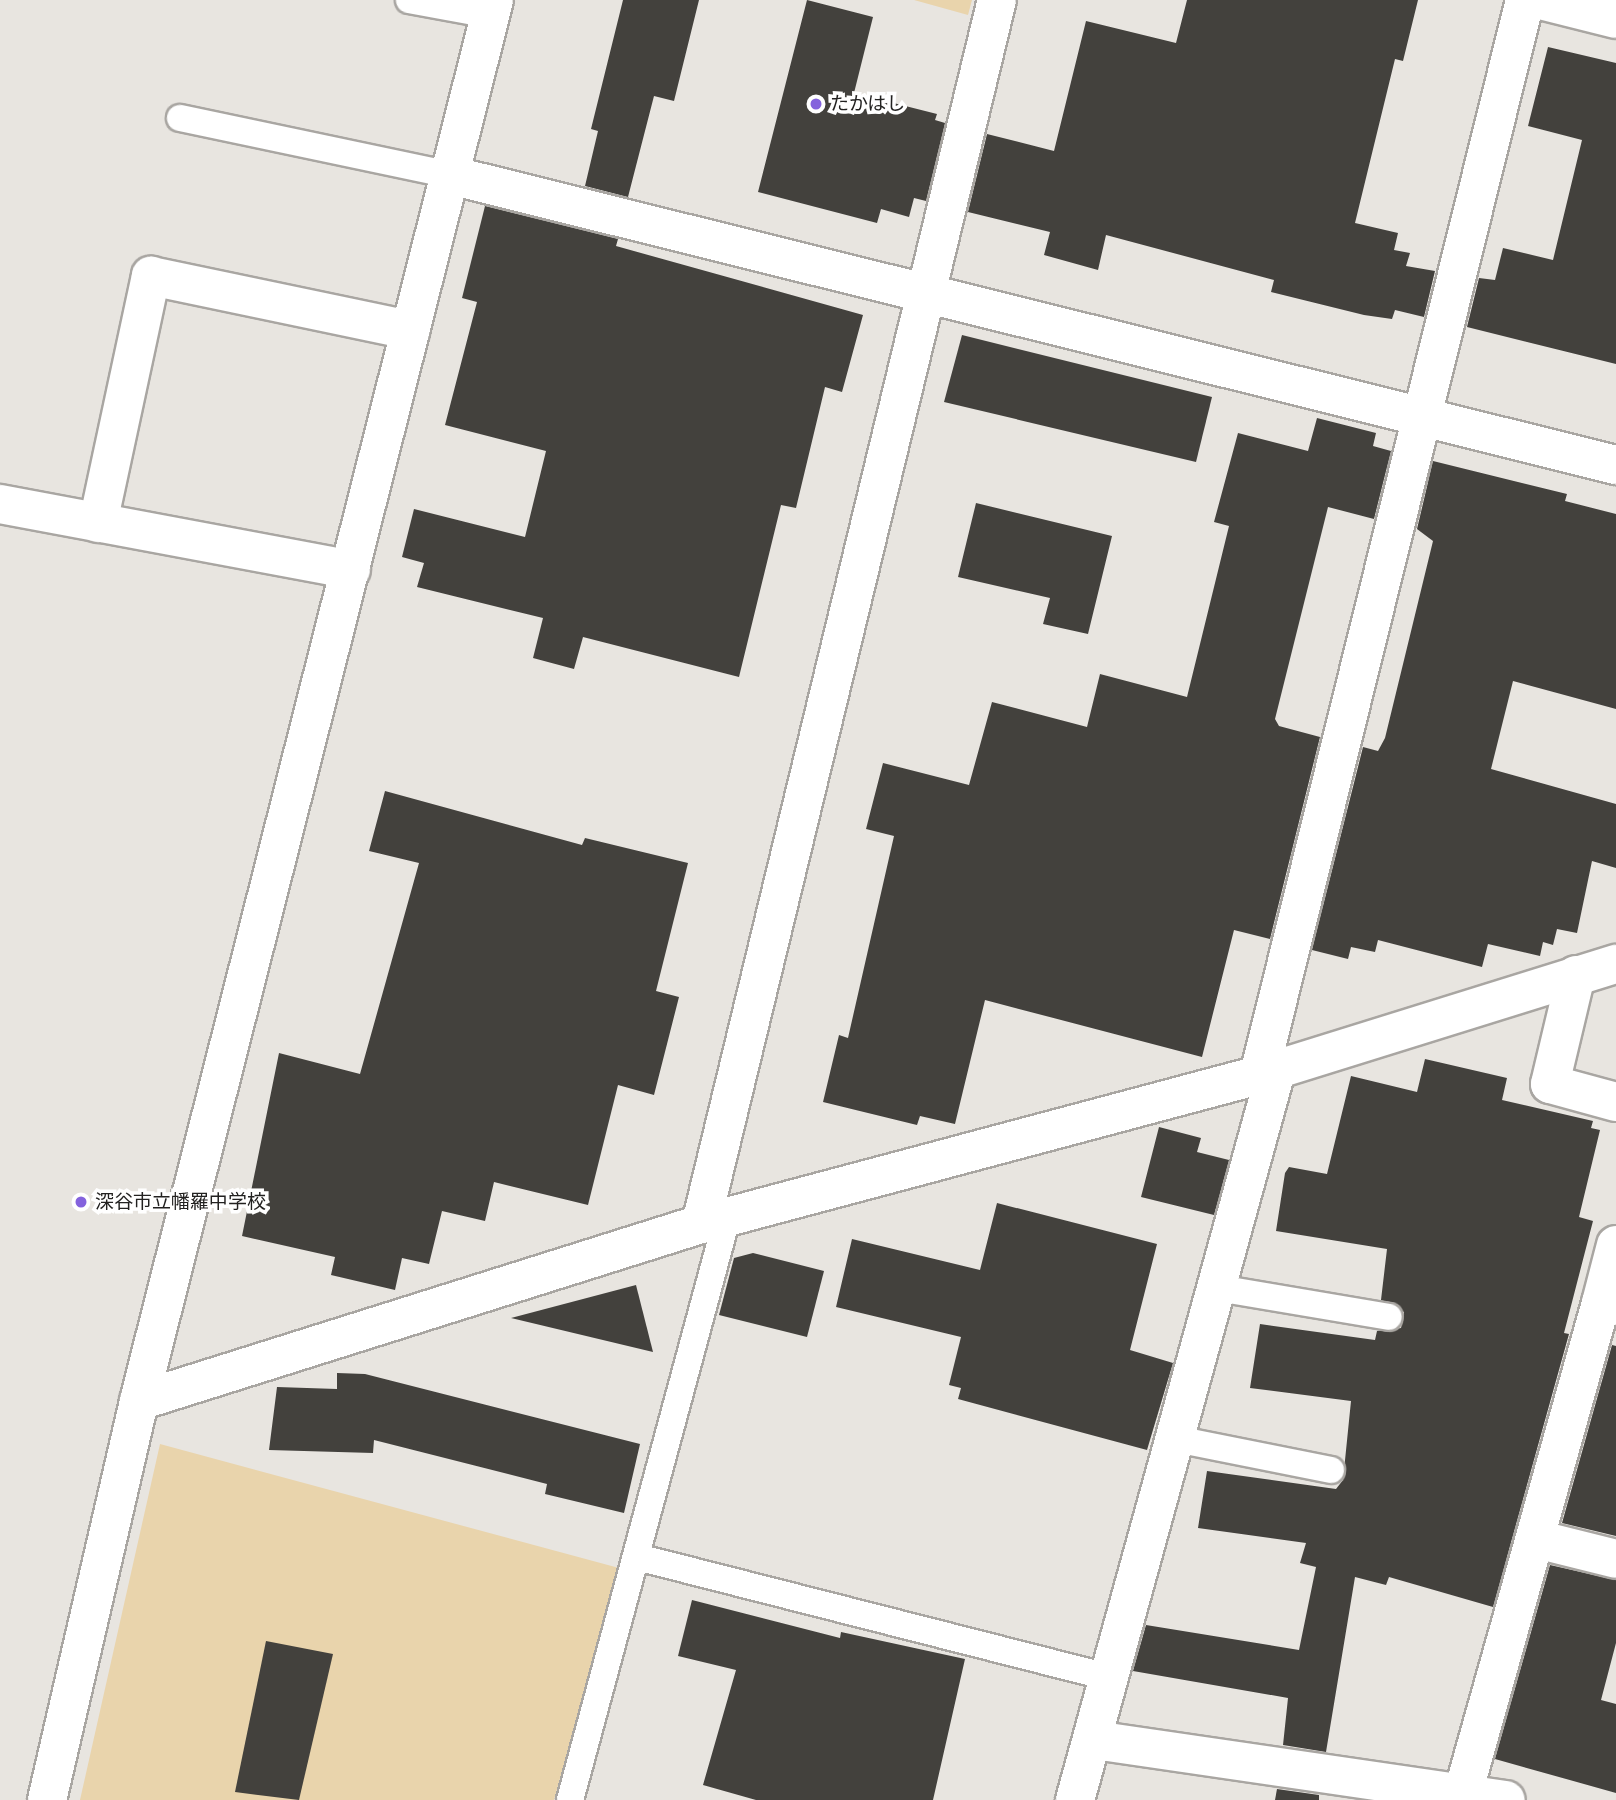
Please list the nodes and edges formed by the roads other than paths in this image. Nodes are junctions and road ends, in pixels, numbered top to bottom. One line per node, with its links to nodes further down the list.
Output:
1 (409, 0): 5 (lane)
2 (997, 0): 9 (street)
3 (1525, 0): 11 (street)
4 (1540, 0): 6 (street)
5 (492, 7): 8 (street)
6 (1616, 19)
7 (180, 118): 8 (lane)
8 (450, 175): 9 (street); 10 (street)
9 (927, 292): 11 (street); 20 (street)
10 (410, 330): 14 (street); 15 (street)
11 (1421, 416): 12 (street); 18 (street)
12 (1616, 465)
13 (0, 504): 14 (street)
14 (99, 523): 15 (street)
15 (351, 570): 25 (street)
16 (1616, 964): 17 (street)
17 (1576, 975): 18 (street); 19 (street)
18 (1267, 1073): 20 (street); 22 (street)
19 (1616, 1102)
20 (714, 1221): 25 (street); 29 (lane)
21 (1616, 1245): 23 (street)
22 (1218, 1288): 24 (lane); 26 (street)
23 (1608, 1304): 28 (street)
24 (1389, 1317)
25 (139, 1401): 34 (street)
26 (1176, 1439): 27 (lane); 31 (street)
27 (1331, 1470)
28 (1536, 1539): 30 (street); 33 (street)
29 (637, 1557): 31 (lane); 35 (lane)
30 (1616, 1559)
31 (1110, 1678): 32 (street)
32 (1094, 1740): 33 (street); 36 (street)
33 (1463, 1793): 37 (street)
34 (47, 1800)
35 (570, 1800)
36 (1075, 1800)
37 (1506, 1800)

